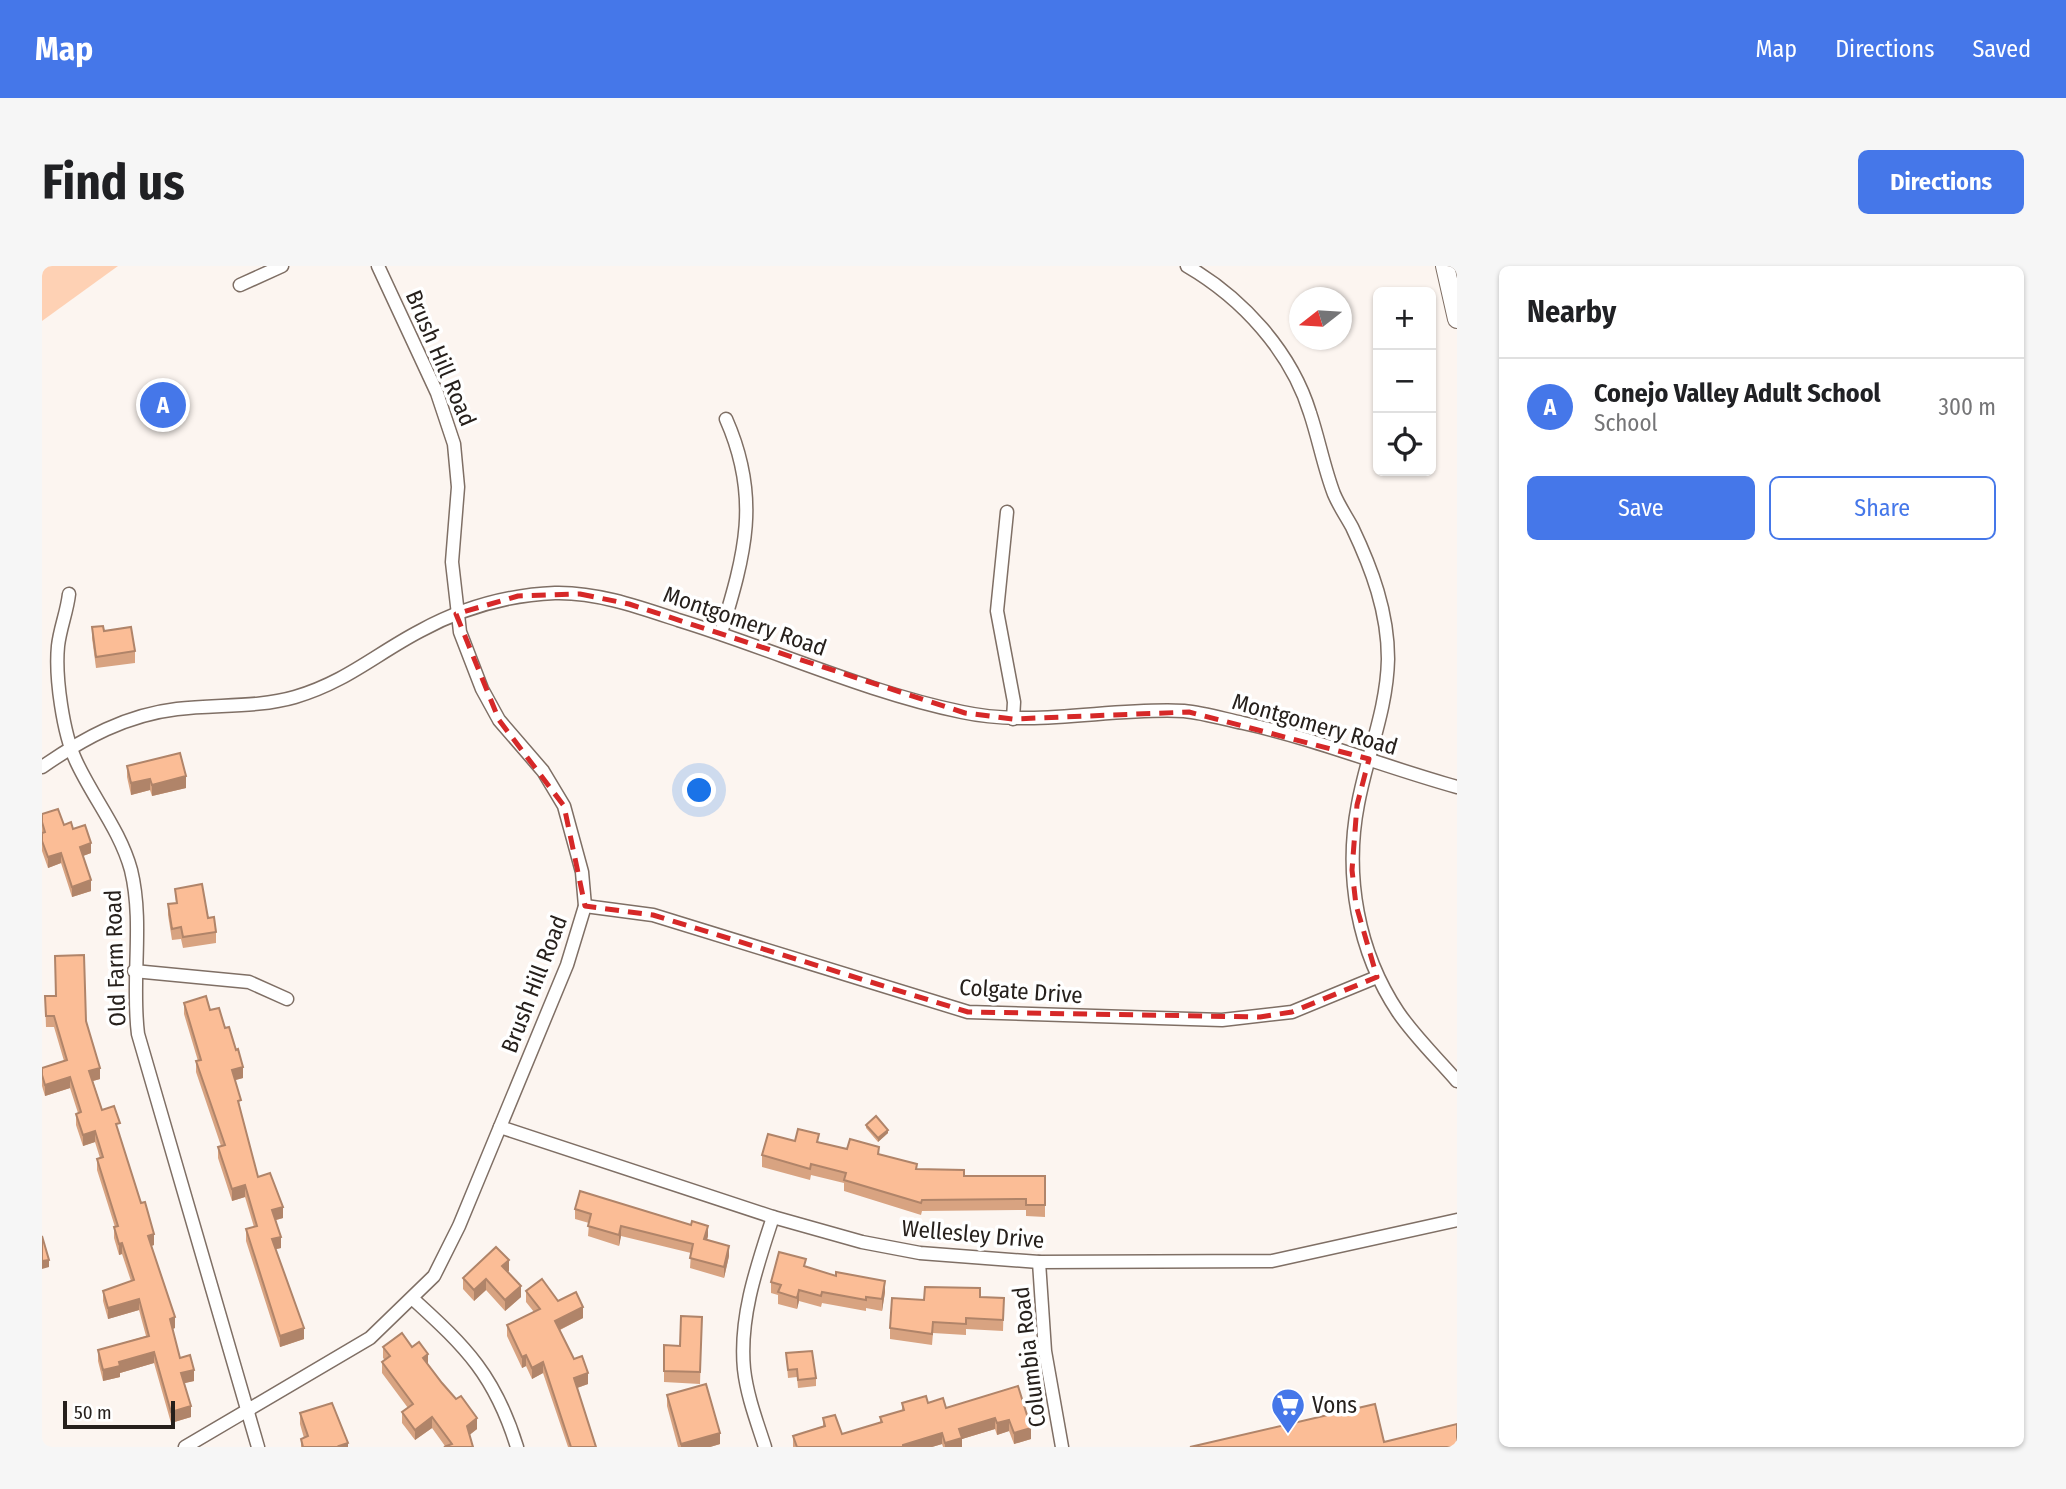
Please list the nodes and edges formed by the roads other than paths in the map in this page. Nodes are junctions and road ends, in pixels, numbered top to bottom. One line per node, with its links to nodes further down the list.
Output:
1 (282, 266): 5 (street)
2 (378, 266): 10 (street, Brush Hill Road)
3 (1187, 266): 14 (street)
4 (1445, 266): 6 (main road)
5 (240, 285)
6 (1457, 319)
7 (726, 419): 11 (street)
8 (1007, 512): 12 (street)
9 (69, 594): 13 (street, Old Farm Road)
10 (456, 614): 11 (street, Montgomery Road); 13 (street, Montgomery Road); 17 (street, Brush Hill Road)
11 (721, 633): 12 (street, Montgomery Road)
12 (1013, 719): 14 (street, Montgomery Road)
13 (71, 748): 15 (street, Montgomery Road); 18 (street, Old Farm Road)
14 (1369, 759): 16 (street, Montgomery Road); 19 (street)
15 (42, 767)
16 (1457, 787)
17 (585, 906): 19 (street, Colgate Drive); 22 (street, Brush Hill Road)
18 (134, 971): 20 (street); 27 (street, Old Farm Road)
19 (1377, 977): 21 (street)
20 (287, 999)
21 (1457, 1081)
22 (500, 1127): 23 (street, Wellesley Drive); 26 (street, Brush Hill Road)
23 (773, 1217): 25 (street, Wellesley Drive); 31 (street)
24 (1457, 1220): 25 (street, Wellesley Drive)
25 (1040, 1262): 32 (street, Columbia Road)
26 (413, 1299): 27 (street, Brush Hill Road); 30 (street)
27 (246, 1410): 28 (street, Brush Hill Road); 29 (street, Old Farm Road)
28 (184, 1447)
29 (258, 1447)
30 (517, 1447)
31 (765, 1447)
32 (1062, 1447)

